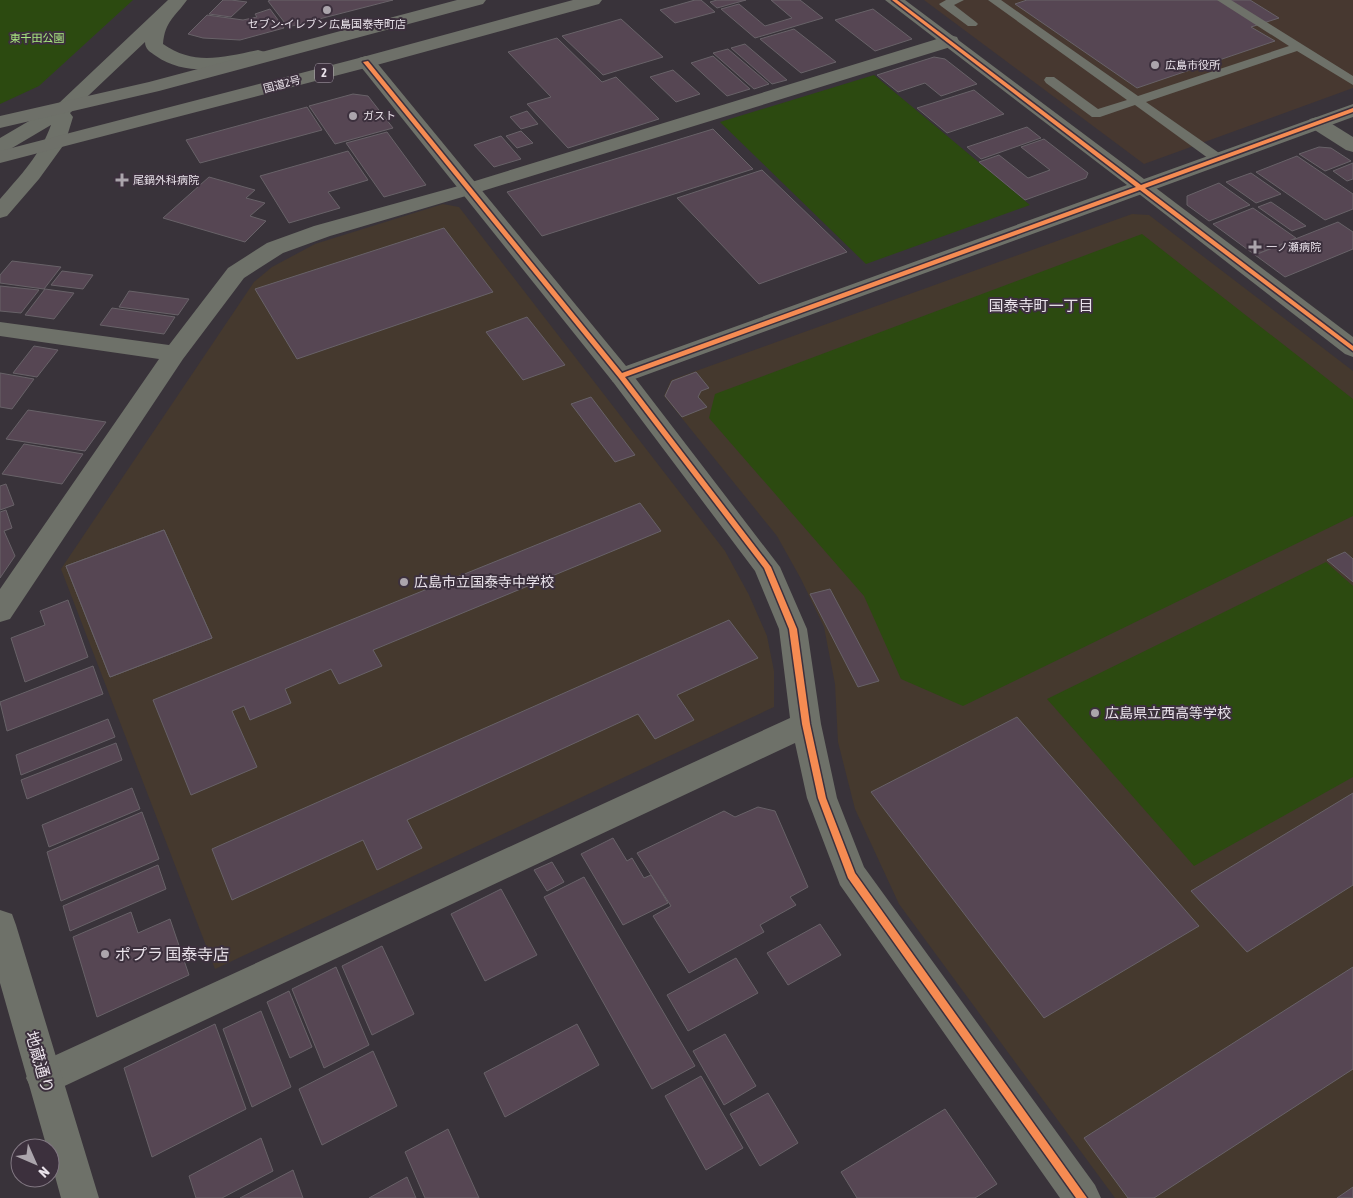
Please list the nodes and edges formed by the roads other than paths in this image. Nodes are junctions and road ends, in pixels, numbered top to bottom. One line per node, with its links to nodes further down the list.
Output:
1 (477, 0): 11 (highway, 2)
2 (593, 0): 12 (highway, 国道2号 / 2)
3 (894, 0): 9 (street)
4 (958, 0): 8 (lane)
5 (994, 0): 15 (lane)
6 (1223, 0): 10 (lane)
7 (175, 3): 11 (street); 16 (street)
8 (972, 24)
9 (950, 41): 25 (street); 26 (street)
10 (1299, 47): 14 (lane); 15 (lane)
11 (286, 51): 16 (highway, 2)
12 (366, 62): 20 (highway, 国道2号 / 2); 26 (street)
13 (1050, 80): 15 (lane)
14 (1353, 81)
15 (1134, 101): 24 (lane)
16 (65, 108): 18 (highway, 2); 20 (street); 22 (street)
17 (1353, 110): 19 (street)
18 (0, 122)
19 (1317, 123): 21 (street); 24 (street)
20 (55, 143): 23 (highway, 国道2号 / 2); 27 (street)
21 (1353, 146)
22 (0, 147)
23 (0, 157)
24 (1217, 158): 25 (street)
25 (1141, 186): 29 (street); 31 (street)
26 (469, 189): 30 (street); 31 (street)
27 (0, 212)
28 (0, 329): 30 (street)
29 (1353, 349)
30 (175, 354): 32 (street)
31 (621, 376): 33 (street)
32 (0, 611)
33 (806, 724): 35 (street); 37 (street)
34 (0, 925): 35 (street, 地蔵通り)
35 (44, 1078): 36 (street, 地蔵通り)
36 (80, 1198)
37 (1082, 1198)

